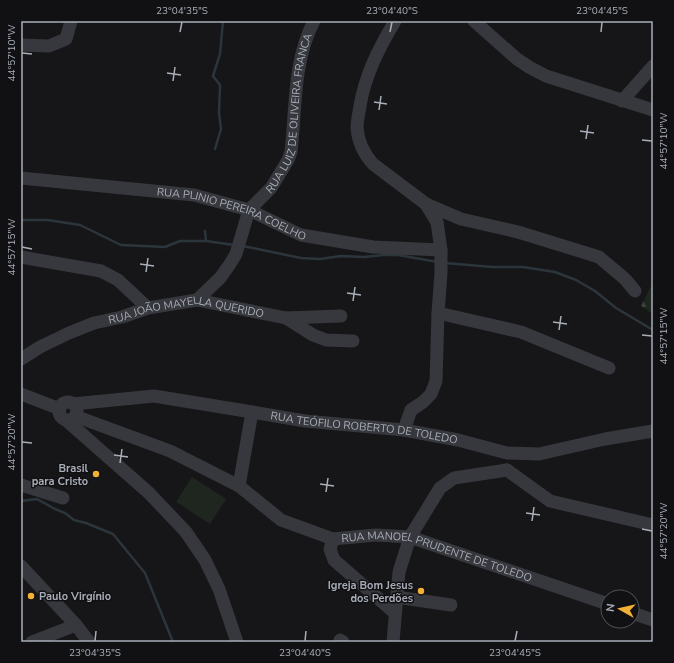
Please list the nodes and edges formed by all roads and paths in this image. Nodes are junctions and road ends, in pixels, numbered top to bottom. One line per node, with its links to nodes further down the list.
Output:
1 (71, 21): 5 (street)
2 (314, 21): 11 (street, RUA LUIZ DE OLIVEIRA FRANCA)
3 (395, 21): 10 (street)
4 (481, 23): 7 (street)
5 (21, 45)
6 (653, 66): 7 (street)
7 (622, 100): 8 (street)
8 (653, 110)
9 (21, 178): 11 (street, RUA PLINIO PEREIRA COELHO)
10 (426, 204): 12 (street); 14 (street)
11 (249, 210): 12 (street, RUA PLINIO PEREIRA COELHO); 15 (street, RUA LUIZ DE OLIVEIRA FRANCA)
12 (441, 252): 17 (street)
13 (21, 257): 16 (street)
14 (635, 291)
15 (196, 300): 16 (street, RUA JOÃO MAYELLA QUERIDO); 19 (street, RUA JOÃO MAYELLA QUERIDO)
16 (148, 308): 21 (street, RUA JOÃO MAYELLA QUERIDO)
17 (438, 313): 22 (street); 26 (street)
18 (341, 316): 19 (street)
19 (286, 318): 20 (street, RUA JOÃO MAYELLA QUERIDO)
20 (353, 341)
21 (21, 359)
22 (609, 368)
23 (21, 394): 24 (street, RUA TEÓFILO ROBERTO DE TOLEDO)
24 (69, 412): 25 (street, RUA TEÓFILO ROBERTO DE TOLEDO); 31 (street, RUA MANOEL PRUDENTE DE TOLEDO); 46 (street)
25 (252, 412): 26 (street, RUA TEÓFILO ROBERTO DE TOLEDO); 31 (street)
26 (404, 430): 28 (street, RUA TEÓFILO ROBERTO DE TOLEDO)
27 (653, 431): 28 (street, RUA TEÓFILO ROBERTO DE TOLEDO)
28 (507, 453): 29 (street)
29 (507, 470): 33 (street); 34 (street)
30 (21, 485): 32 (street)
31 (239, 486): 35 (street, RUA MANOEL PRUDENTE DE TOLEDO)
32 (63, 498)
33 (653, 525)
34 (410, 537): 35 (street, RUA MANOEL PRUDENTE DE TOLEDO); 37 (street); 38 (street, RUA MANOEL PRUDENTE DE TOLEDO)
35 (333, 539): 40 (street)
36 (21, 566): 43 (street)
37 (396, 597): 39 (street); 40 (street)
38 (600, 601)
39 (451, 605)
40 (395, 613): 47 (street)
41 (640, 616): 42 (street)
42 (653, 620)
43 (76, 624): 44 (street); 45 (street)
44 (32, 642)
45 (89, 642)
46 (237, 642)
47 (393, 642)

